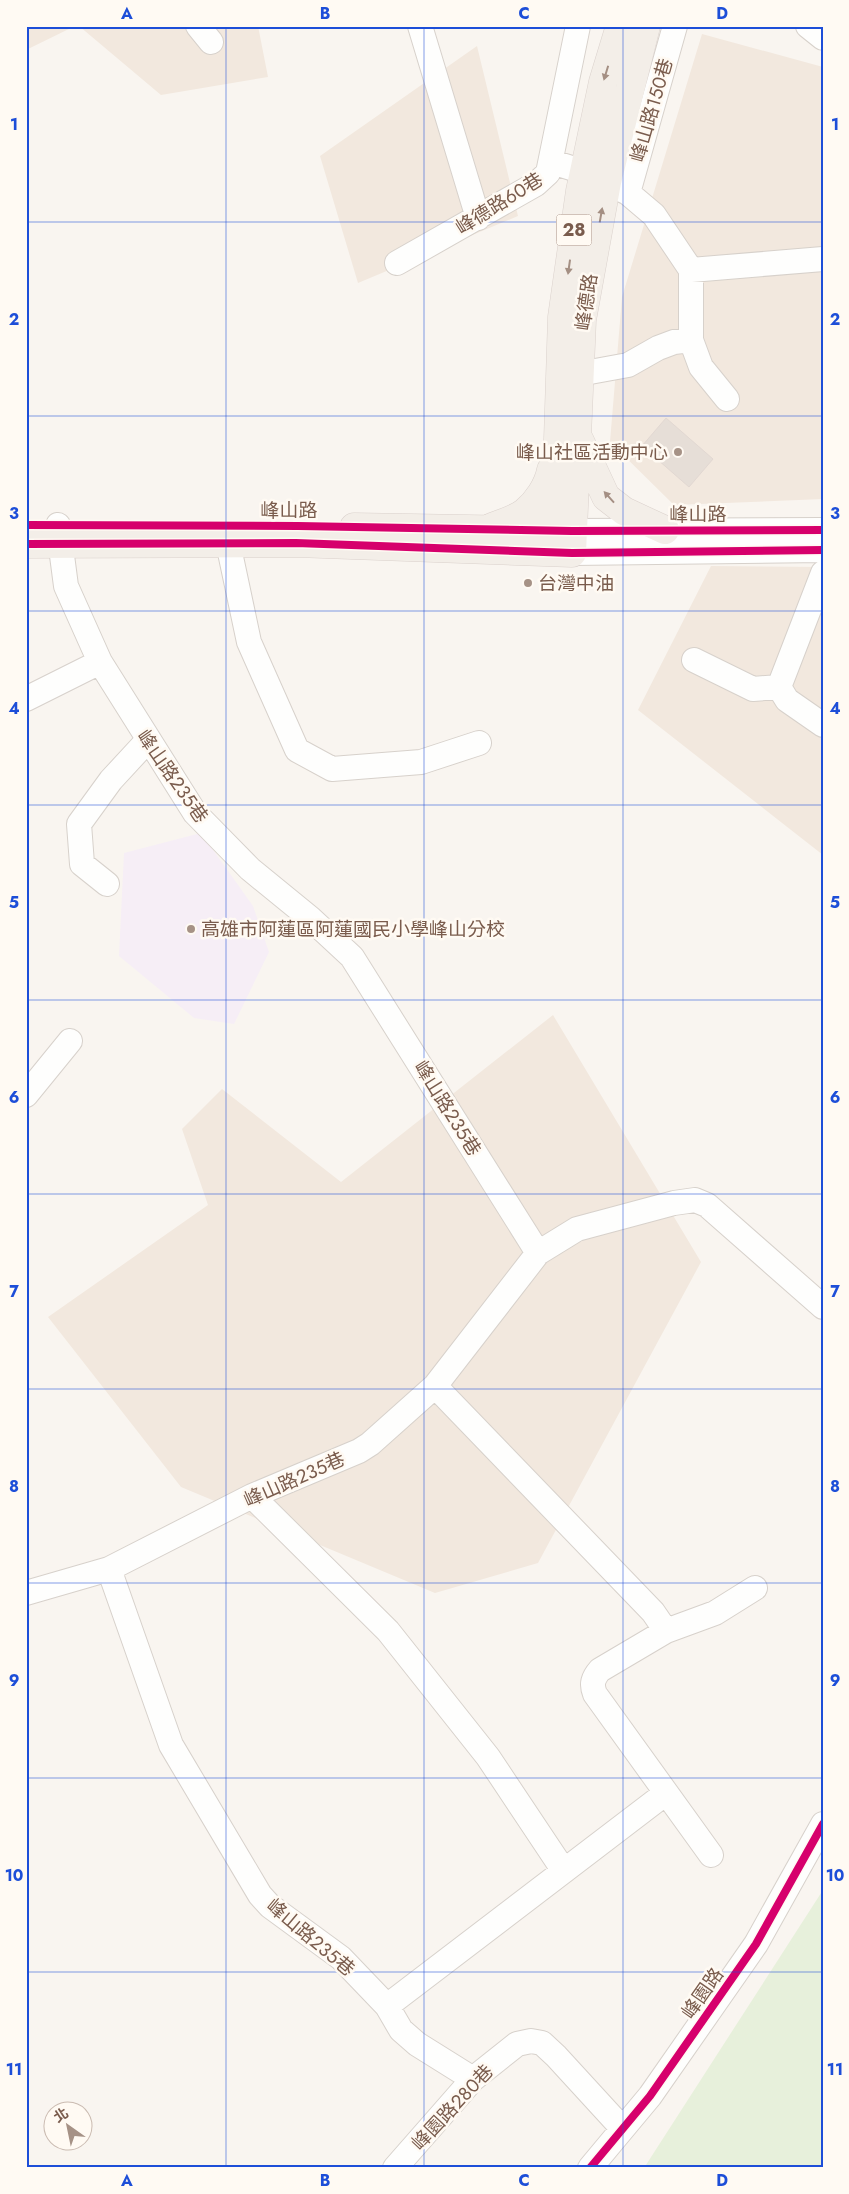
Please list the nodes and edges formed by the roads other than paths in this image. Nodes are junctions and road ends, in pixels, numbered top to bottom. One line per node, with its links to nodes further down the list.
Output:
1 (420, 26): 10 (street)
2 (578, 26): 8 (street, 峰德路60巷)
3 (620, 26): 9 (main road, 峰德路 / 28, one-way to 9)
4 (646, 26): 9 (main road, 峰德路 / 28)
5 (675, 26): 9 (street, 峰山路150巷)
6 (808, 26): 7 (street)
7 (823, 38)
8 (552, 162): 9 (street); 10 (street, 峰德路60巷)
9 (606, 182): 13 (street); 15 (main road, 峰德路 / 28, one-way to 9); 17 (main road, 峰德路 / 28, one-way to 17)
10 (478, 218): 12 (street, 峰德路60巷)
11 (823, 259): 13 (street)
12 (397, 263)
13 (691, 270): 14 (street)
14 (691, 340): 15 (street); 16 (street)
15 (579, 374): 17 (main road, 峰德路 / 28)
16 (728, 399)
17 (568, 438): 19 (main road); 20 (main road, one-way to 17); 23 (main road, 峰德路 / 28)
18 (26, 525): 22 (main road, 峰山路)
19 (488, 529): 22 (main road, 峰山路); 23 (main road, 峰山路)
20 (665, 530): 21 (street, 峰山路); 23 (street, 峰山路)
21 (823, 530)
22 (58, 534): 24 (main road, 峰山路); 25 (main road, 峰山路); 29 (street, 峰山路235巷)
23 (561, 542): 24 (main road, 峰山路); 26 (street, 峰山路)
24 (228, 543): 34 (street)
25 (26, 544)
26 (823, 550)
27 (823, 573): 30 (street)
28 (694, 660): 30 (street)
29 (100, 662): 31 (street); 33 (street, 峰山路235巷)
30 (779, 687): 32 (street)
31 (26, 699)
32 (823, 725)
33 (148, 740): 35 (street); 38 (street, 峰山路235巷)
34 (479, 743)
35 (107, 884)
36 (70, 1041): 37 (street)
37 (26, 1095)
38 (538, 1253): 39 (street); 40 (street, 峰山路235巷)
39 (823, 1307)
40 (435, 1386): 41 (street, 峰山路235巷); 45 (street)
41 (252, 1496): 42 (street, 峰山路235巷); 49 (street)
42 (109, 1569): 44 (street, 峰山路235巷); 50 (street, 峰山路235巷)
43 (755, 1588): 45 (street)
44 (26, 1593)
45 (666, 1631): 46 (street)
46 (666, 1793): 48 (street); 49 (street)
47 (823, 1824): 52 (street, 峰園路)
48 (710, 1855)
49 (564, 1871): 50 (street)
50 (387, 2006): 51 (street, 峰山路235巷)
51 (473, 2078): 52 (street, 峰園路280巷); 53 (street, 峰園路280巷)
52 (622, 2128): 54 (street, 峰園路)
53 (396, 2168)
54 (590, 2168)

